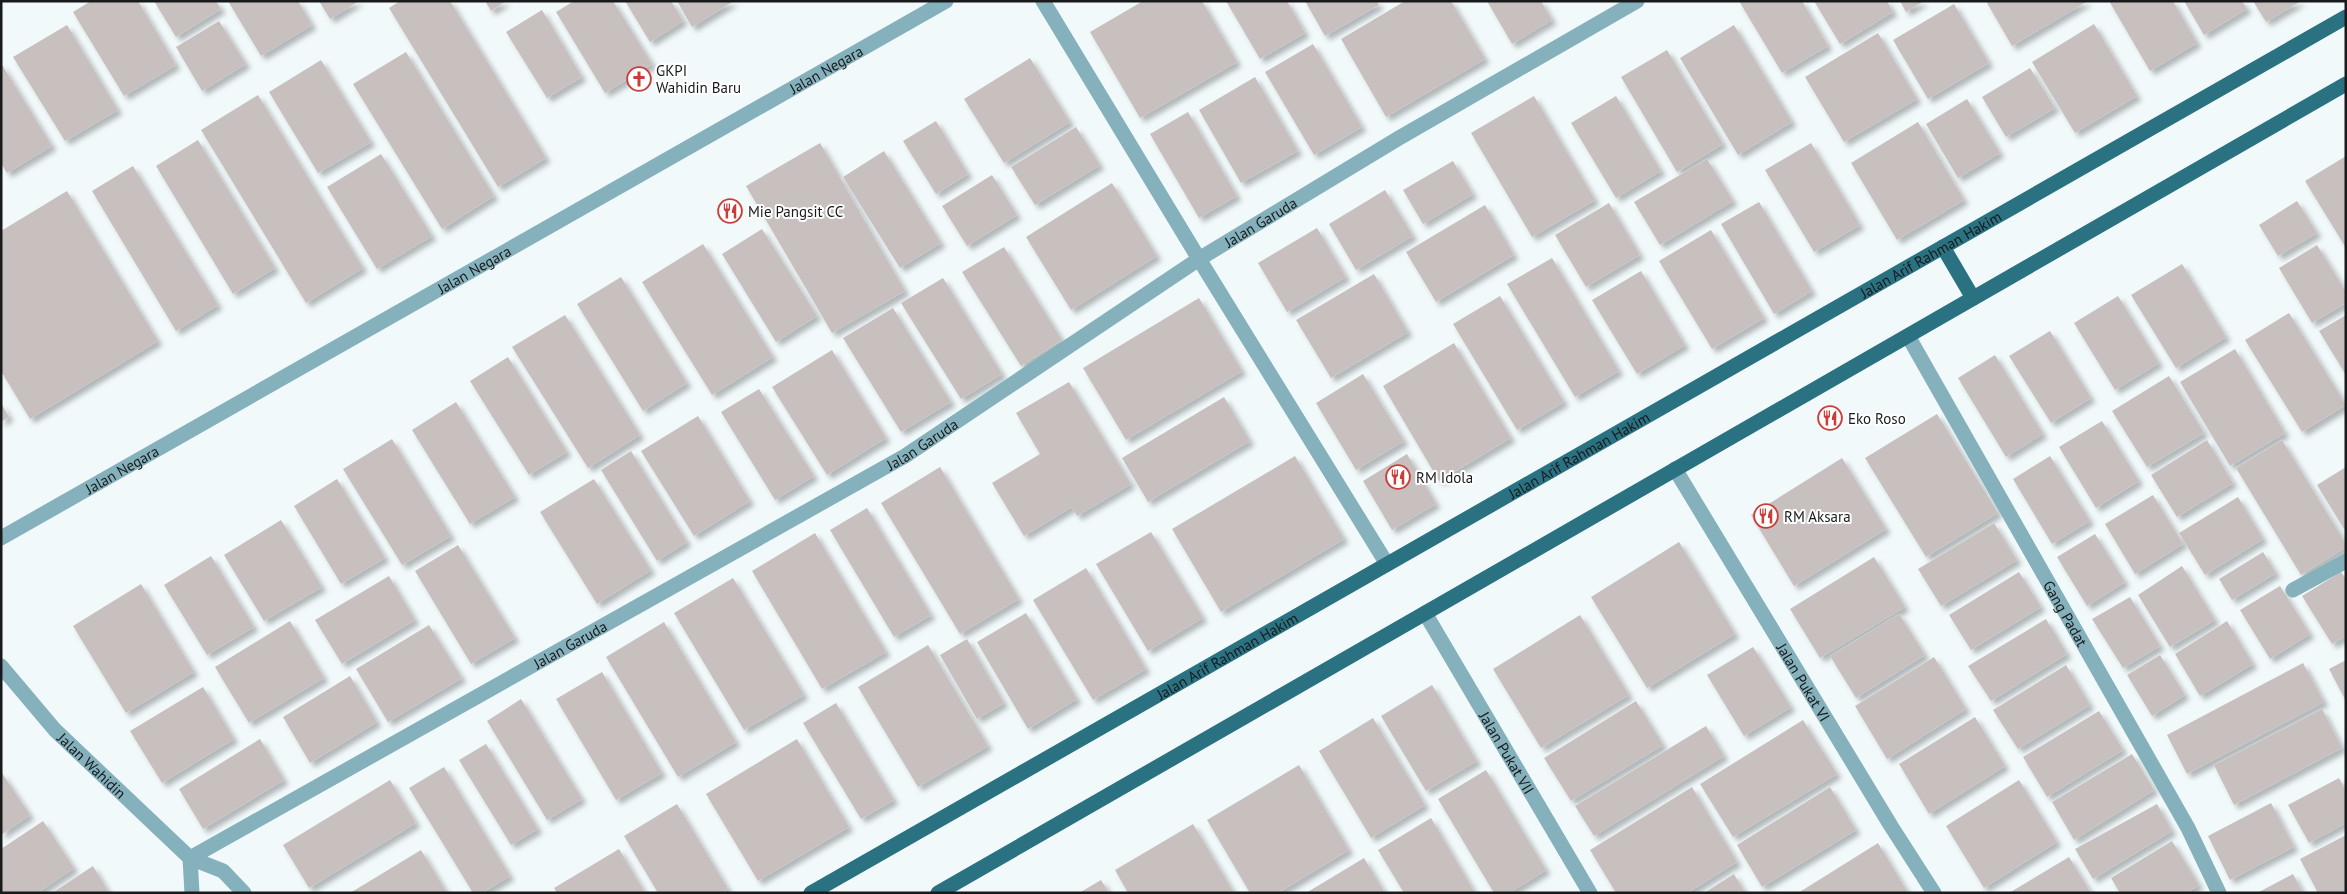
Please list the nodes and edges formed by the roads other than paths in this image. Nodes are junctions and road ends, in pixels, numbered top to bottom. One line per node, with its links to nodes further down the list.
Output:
1 (946, 1): 11 (street, Jalan Negara)
2 (1043, 1): 7 (street)
3 (1637, 1): 7 (street, Jalan Garuda)
4 (2346, 17): 6 (main road, Jalan Arif Rahman Hakim)
5 (2346, 84): 8 (main road)
6 (1943, 247): 8 (main road); 13 (main road, Jalan Arif Rahman Hakim)
7 (1199, 259): 13 (street); 17 (street, Jalan Garuda)
8 (1973, 298): 9 (main road)
9 (1908, 336): 10 (main road); 24 (street, Gang Padat)
10 (1675, 469): 15 (main road); 23 (street, Jalan Pukat VI)
11 (1, 538)
12 (2346, 561): 14 (street)
13 (1387, 564): 20 (main road, Jalan Arif Rahman Hakim)
14 (2293, 590)
15 (1425, 613): 21 (main road); 22 (street, Jalan Pukat VII)
16 (1, 666): 17 (street, Jalan Wahidin)
17 (190, 858): 18 (street); 19 (street, Jalan Wahidin)
18 (192, 893)
19 (244, 893)
20 (811, 893)
21 (938, 893)
22 (1590, 893)
23 (1934, 893)
24 (2219, 893)

